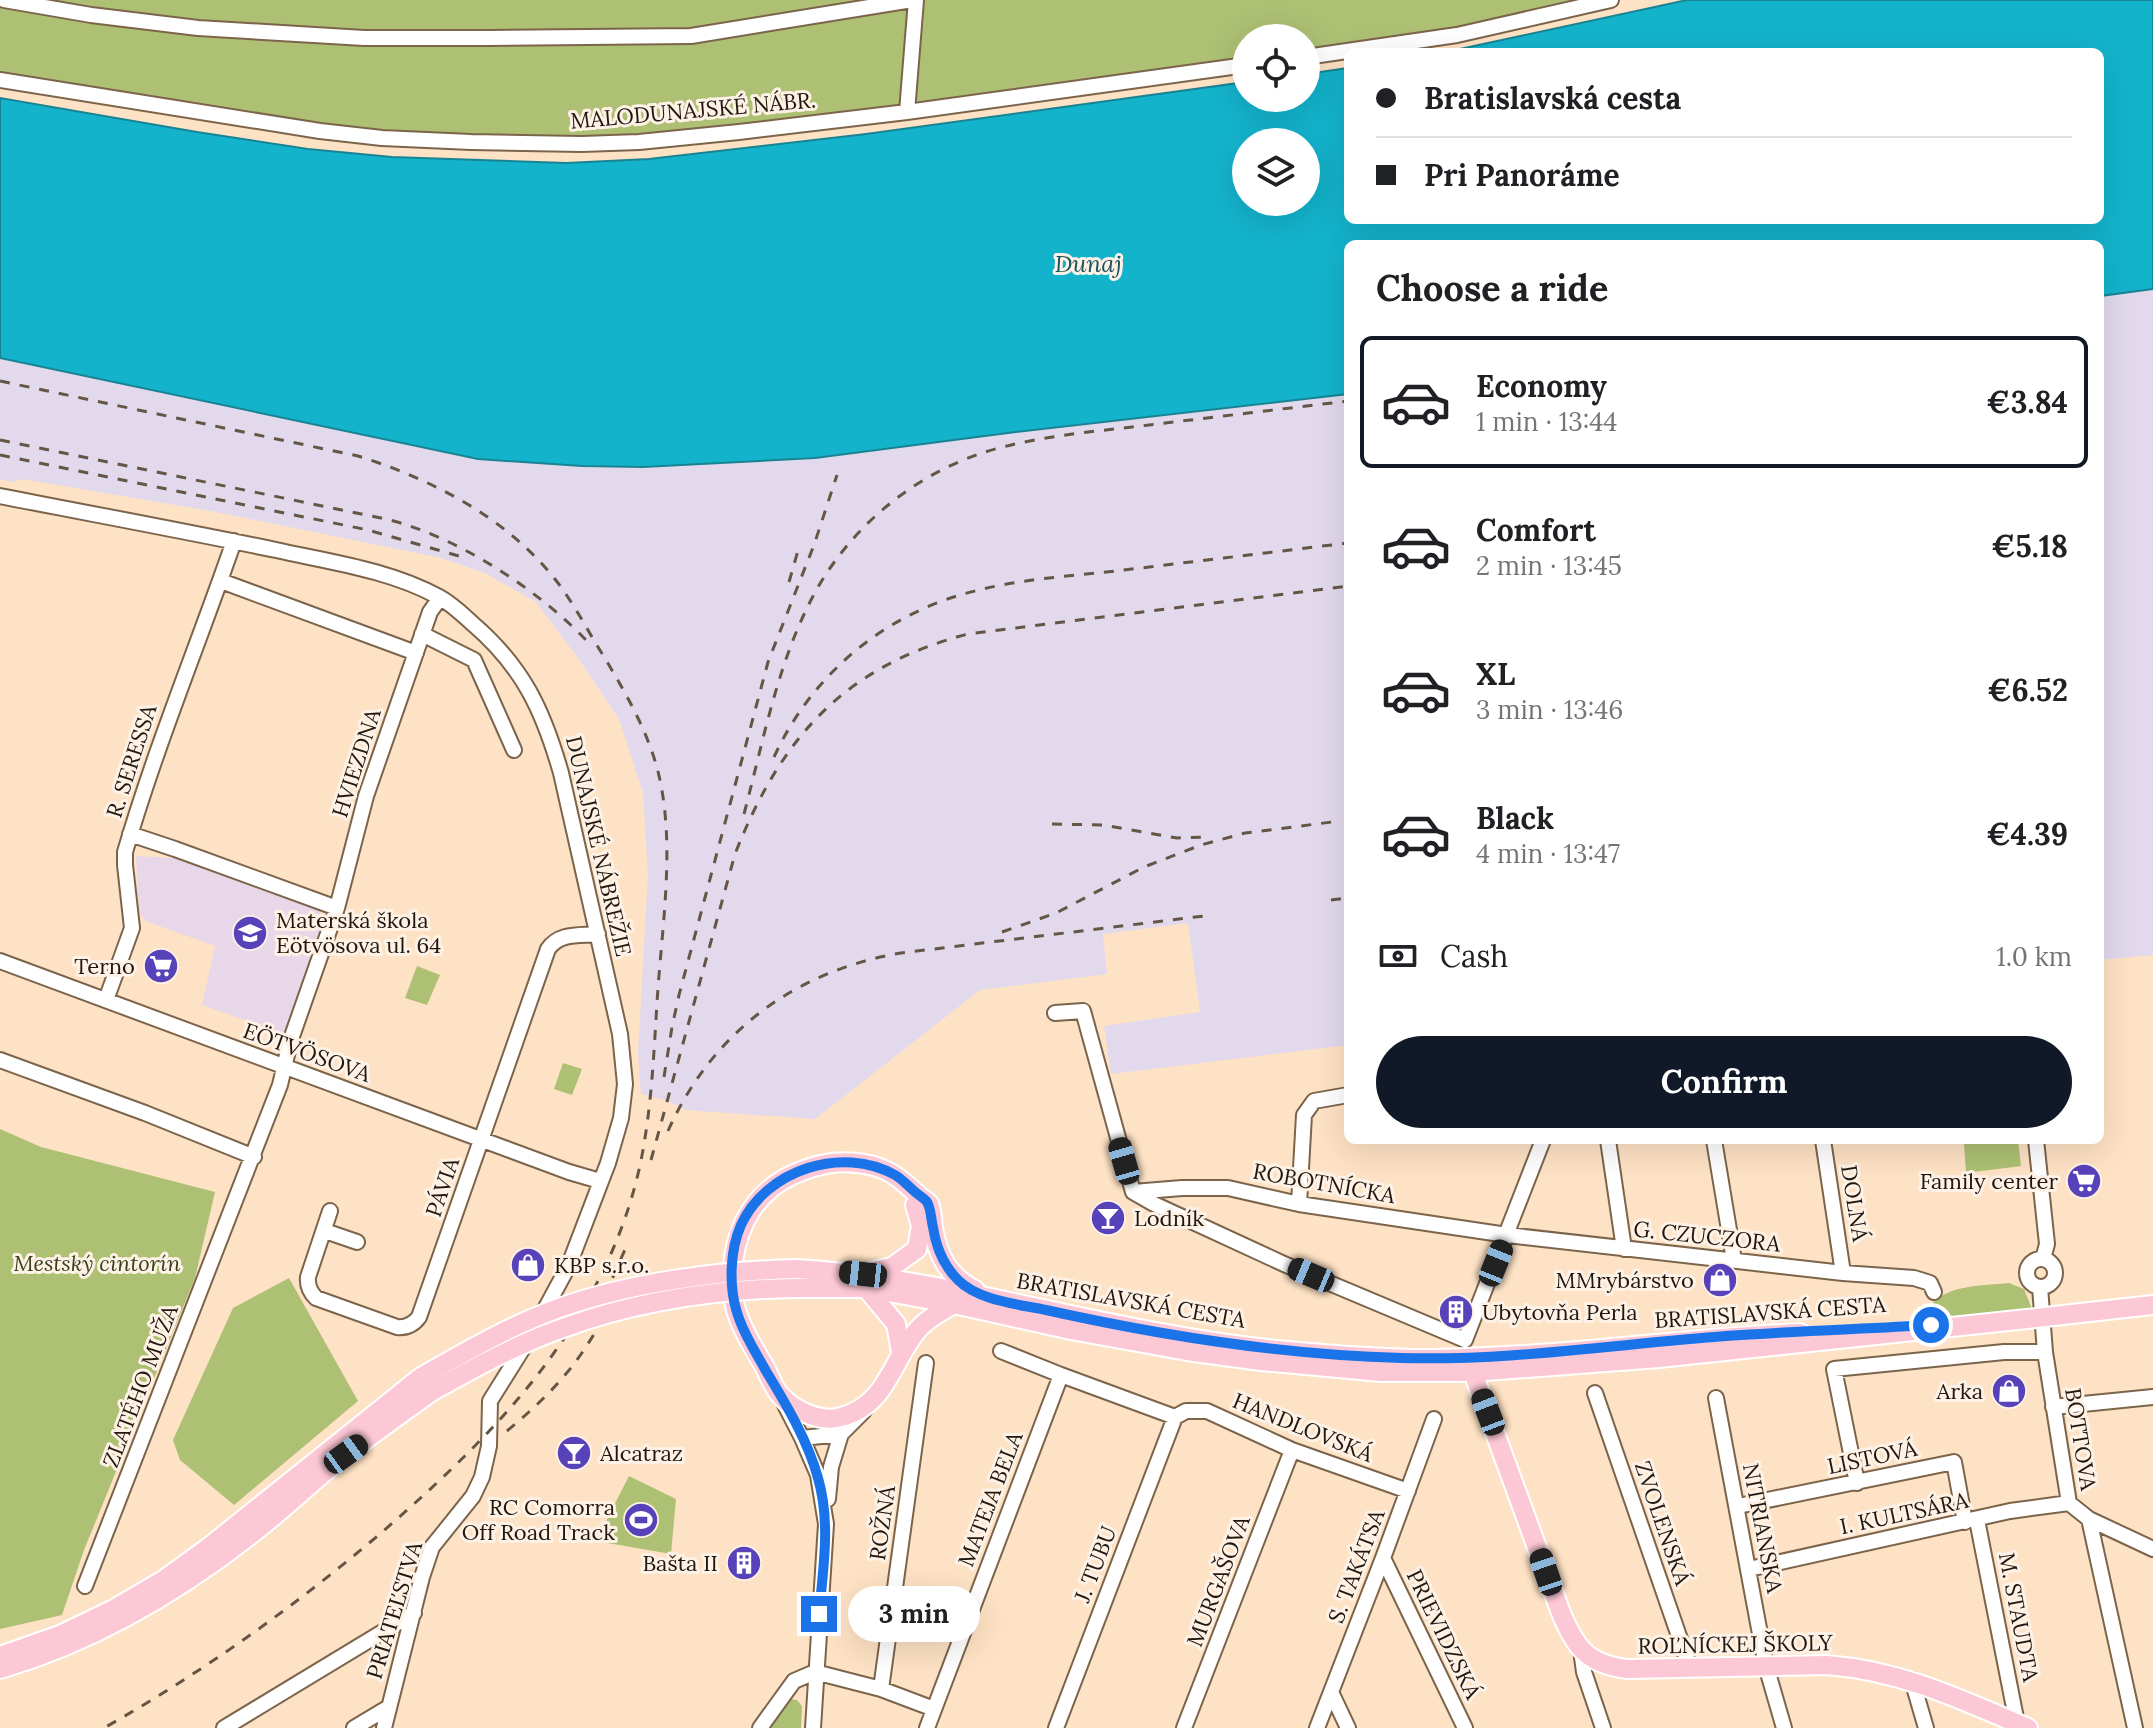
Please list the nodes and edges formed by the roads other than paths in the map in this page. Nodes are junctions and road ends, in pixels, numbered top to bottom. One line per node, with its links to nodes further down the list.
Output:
1 (4, 0): 2 (street)
2 (914, 0): 9 (street)
3 (1611, 0): 4 (street)
4 (1368, 48)
5 (1344, 51): 6 (street)
6 (1320, 55)
7 (1232, 67): 9 (street, MALODUNAJSKÉ NÁBR.)
8 (0, 80): 9 (street, MALODUNAJSKÉ NÁBR.)
9 (907, 112)
10 (0, 496): 11 (street, DUNAJSKÉ NÁBREŽIE)
11 (234, 541): 12 (street, R. SERESSA); 13 (street, DUNAJSKÉ NÁBREŽIE)
12 (221, 581): 15 (street); 17 (street, R. SERESSA)
13 (440, 598): 14 (street, HVIEZDNA); 19 (street, DUNAJSKÉ NÁBREŽIE)
14 (422, 634): 15 (street, HVIEZDNA); 16 (street)
15 (416, 653): 18 (street, HVIEZDNA)
16 (514, 750)
17 (130, 834): 18 (street); 21 (street, R. SERESSA)
18 (337, 908): 24 (street, HVIEZDNA)
19 (598, 934): 26 (street, PÁVIA); 33 (street, DUNAJSKÉ NÁBREŽIE)
20 (0, 961): 21 (street, EÖTVÖSOVA)
21 (106, 1000): 24 (street, EÖTVÖSOVA)
22 (1055, 1013): 35 (street)
23 (0, 1060): 32 (street)
24 (285, 1068): 26 (street, EÖTVÖSOVA); 32 (street, ZLATÉHO MUŽA)
25 (1344, 1096): 36 (street)
26 (481, 1140): 33 (street, EÖTVÖSOVA); 38 (street, PÁVIA)
27 (1541, 1144): 39 (street)
28 (1609, 1144): 41 (street)
29 (1715, 1144): 42 (street)
30 (1824, 1144): 43 (street, DOLNÁ)
31 (2036, 1144): 52 (street, BOTTOVA)
32 (254, 1157): 79 (street, ZLATÉHO MUŽA)
33 (600, 1181): 49 (street, DUNAJSKÉ NÁBREŽIE)
34 (910, 1188): 44 (main road); 46 (main road); 58 (main road)
35 (1133, 1192): 36 (street, ROBOTNÍCKA); 53 (street)
36 (1299, 1204): 39 (street, ROBOTNÍCKA)
37 (330, 1211): 38 (street, PÁVIA)
38 (325, 1231): 40 (street)
39 (1507, 1235): 41 (street, G. CZUCZORA); 53 (street)
40 (357, 1242)
41 (1624, 1249): 42 (street, G. CZUCZORA)
42 (1734, 1260): 43 (street, G. CZUCZORA)
43 (1843, 1273): 45 (street, G. CZUCZORA)
44 (864, 1281): 46 (main road, BRATISLAVSKÁ CESTA); 47 (main road, BRATISLAVSKÁ CESTA); 51 (main road); 56 (main road, BRATISLAVSKÁ CESTA, bridge)
45 (1934, 1292)
46 (988, 1297): 53 (main road, BRATISLAVSKÁ CESTA)
47 (954, 1304): 51 (main road); 53 (main road, BRATISLAVSKÁ CESTA)
48 (2153, 1305): 53 (main road, BRATISLAVSKÁ CESTA, bridge)
49 (530, 1337): 80 (street, PRIATEĽSTVA)
50 (1001, 1351): 55 (street, HANDLOVSKÁ)
51 (901, 1352): 61 (main road)
52 (2045, 1352): 62 (street, BOTTOVA); 69 (street)
53 (1469, 1357): 81 (main road)
54 (926, 1363): 88 (street, ROŽNÁ)
55 (1061, 1375): 63 (street, HANDLOVSKÁ); 91 (street, MATEJA BELA)
56 (426, 1384): 82 (main road, BRATISLAVSKÁ CESTA); 85 (main road, BRATISLAVSKÁ CESTA)
57 (1595, 1393): 84 (street, ZVOLENSKÁ)
58 (781, 1396): 64 (main road); 67 (street)
59 (2153, 1397): 62 (street)
60 (1716, 1398): 72 (street, NITRIANSKA)
61 (875, 1399): 64 (main road); 66 (street)
62 (2053, 1407): 71 (street, BOTTOVA)
63 (1175, 1417): 68 (street, HANDLOVSKÁ); 99 (street, J. TUBU)
64 (826, 1419): 67 (street)
65 (1434, 1419): 70 (street, S. TAKÁTSA)
66 (841, 1434): 67 (street); 75 (street)
67 (802, 1438): 75 (street)
68 (1292, 1450): 70 (street, HANDLOVSKÁ); 100 (street, MURGAŠOVA)
69 (1857, 1483): 72 (street, LISTOVÁ); 74 (street, LISTOVÁ)
70 (1408, 1491): 77 (street, S. TAKÁTSA)
71 (2069, 1503): 73 (street, BOTTOVA); 74 (street, I. KULTSÁRA)
72 (1738, 1506): 78 (street, NITRIANSKA)
73 (2089, 1519): 76 (street, BOTTOVA); 107 (street)
74 (1971, 1521): 78 (street, I. KULTSÁRA); 92 (street, M. STAUDTA)
75 (826, 1524): 86 (street)
76 (2153, 1549)
77 (1383, 1558): 89 (street, S. TAKÁTSA); 103 (street, PRIEVIDZSKÁ)
78 (1749, 1569): 83 (street, NITRIANSKA)
79 (85, 1586)
80 (414, 1613): 90 (street, PRIATEĽSTVA); 93 (street)
81 (1581, 1650): 84 (main road, ROĽNÍCKEJ ŠKOLY); 104 (street)
82 (0, 1656)
83 (1766, 1666): 84 (main road, ROĽNÍCKEJ ŠKOLY); 87 (main road, ROĽNÍCKEJ ŠKOLY); 105 (street, NITRIANSKA)
84 (1690, 1668)
85 (0, 1669)
86 (815, 1672): 88 (street); 96 (street); 97 (street)
87 (1912, 1680): 92 (main road, ROĽNÍCKEJ ŠKOLY); 106 (street)
88 (881, 1689): 91 (street)
89 (1331, 1692): 101 (street, S. TAKÁTSA); 102 (street)
90 (389, 1707): 94 (street); 95 (street, PRIATEĽSTVA)
91 (934, 1709): 98 (street, MATEJA BELA)
92 (2022, 1726)
93 (224, 1728)
94 (354, 1728)
95 (384, 1728)
96 (760, 1728)
97 (813, 1728)
98 (927, 1728)
99 (1056, 1728)
100 (1184, 1728)
101 (1317, 1728)
102 (1348, 1728)
103 (1465, 1728)
104 (1603, 1728)
105 (1784, 1728)
106 (1926, 1728)
107 (2135, 1728)

